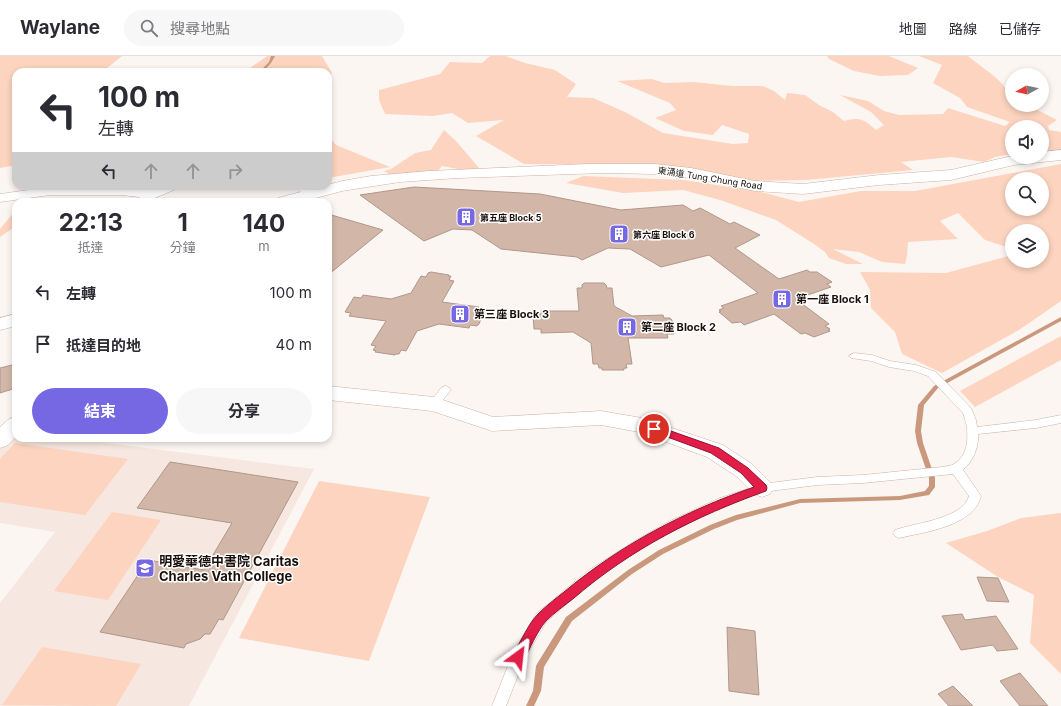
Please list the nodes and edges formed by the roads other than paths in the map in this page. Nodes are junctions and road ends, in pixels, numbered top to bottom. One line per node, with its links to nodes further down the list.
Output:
1 (1061, 155): 2 (main road, 東涌道 Tung Chung Road)
2 (1049, 156)
3 (1005, 162): 4 (main road, 東涌道 Tung Chung Road)
4 (332, 186)
5 (164, 190): 9 (street)
6 (307, 190): 10 (main road, 東涌道 Tung Chung Road)
7 (0, 198): 8 (street)
8 (148, 198)
9 (151, 198)
10 (292, 198)
11 (12, 321): 12 (main road)
12 (0, 324)
13 (854, 356): 17 (lane)
14 (332, 393): 20 (street)
15 (1061, 418): 17 (lane)
16 (12, 428): 18 (street)
17 (972, 431): 19 (lane)
18 (0, 440)
19 (956, 469): 20 (lane); 21 (lane)
20 (762, 488): 22 (lane)
21 (899, 533)
22 (500, 706)

